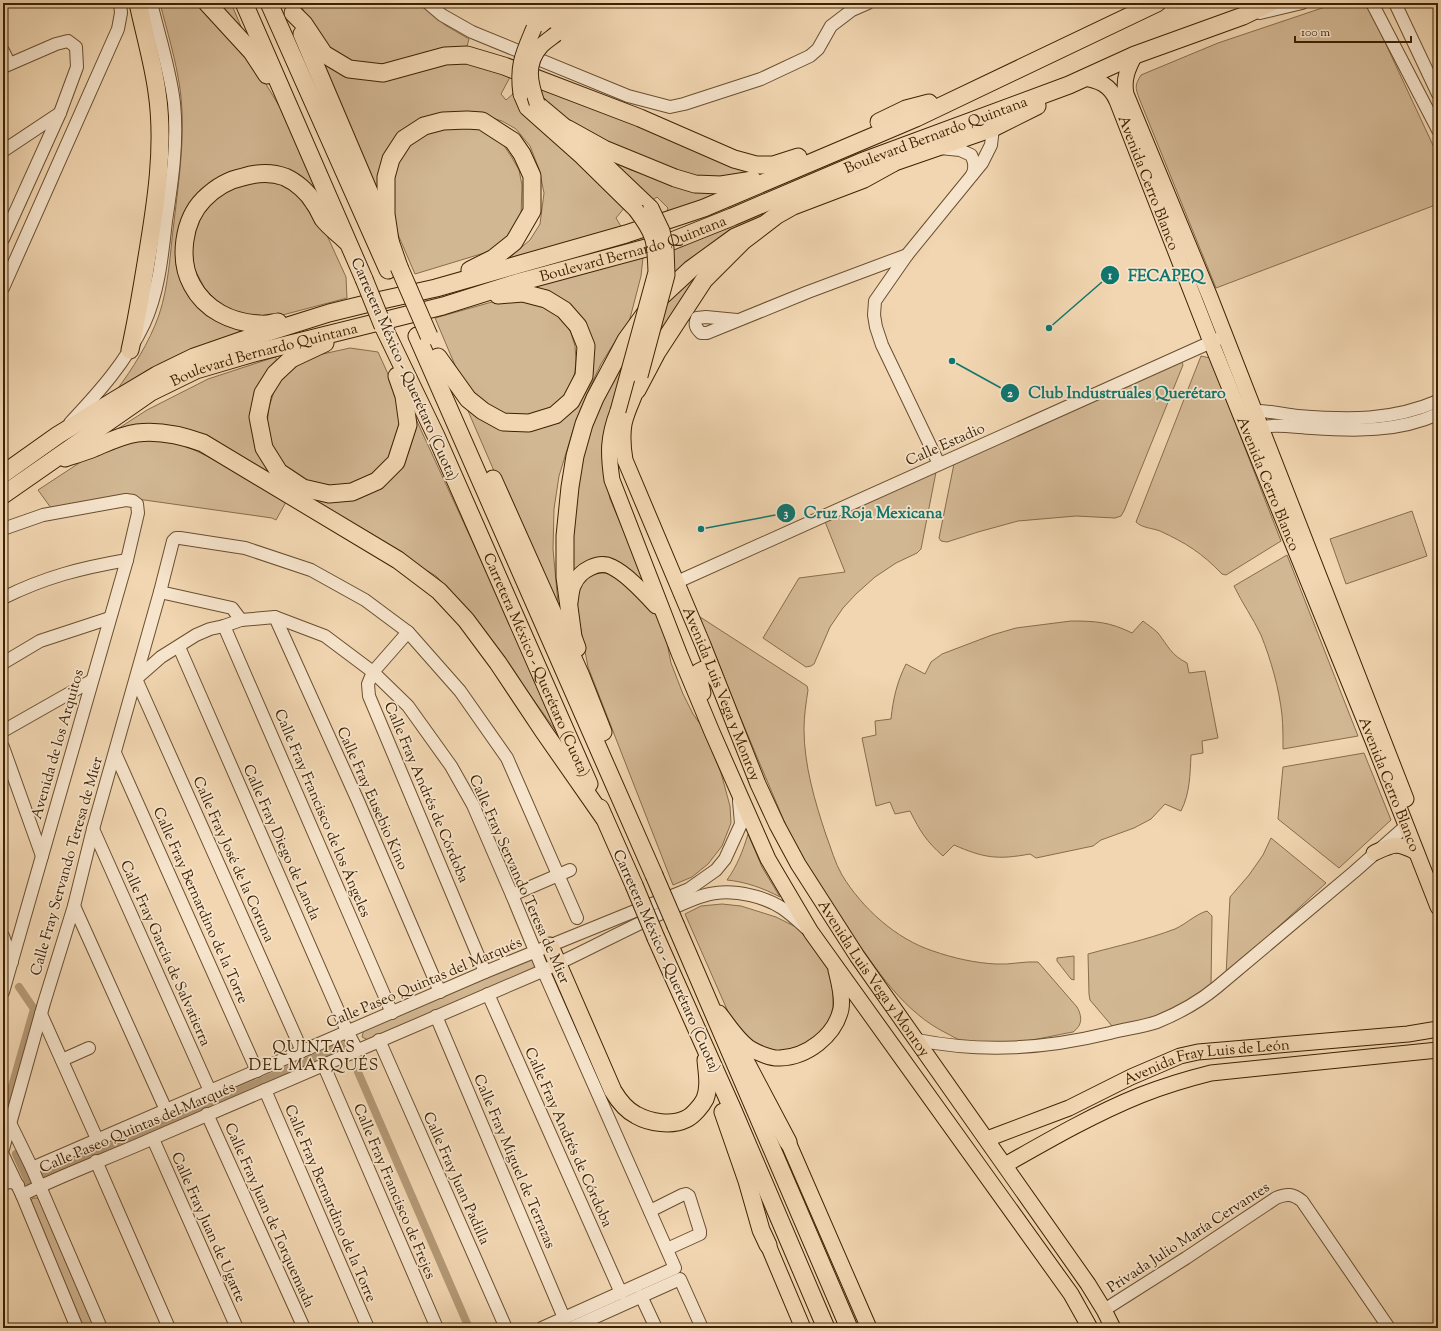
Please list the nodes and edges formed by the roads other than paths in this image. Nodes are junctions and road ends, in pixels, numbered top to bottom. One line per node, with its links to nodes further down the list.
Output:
1 (120, 3): 44 (street)
2 (138, 3): 54 (highway)
3 (151, 3): 54 (street)
4 (207, 3): 34 (highway)
5 (240, 3): 18 (highway)
6 (244, 3): 18 (highway, Carretera México - Querétaro (Cuota))
7 (269, 3): 30 (highway, Carretera México - Querétaro (Cuota))
8 (428, 3): 9 (street)
9 (868, 3)
10 (1157, 3): 25 (highway, Boulevard Bernardo Quintana)
11 (1270, 3): 16 (highway, Boulevard Bernardo Quintana)
12 (1302, 3): 16 (street)
13 (1372, 3): 29 (street)
14 (1395, 3): 24 (street)
15 (290, 8): 25 (highway); 30 (highway); 40 (highway, Carretera México - Querétaro (Cuota))
16 (1243, 16): 21 (highway, Boulevard Bernardo Quintana)
17 (534, 28): 73 (main road, Avenida Luis Vega y Monroy, bridge)
18 (256, 31): 34 (highway, Carretera México - Querétaro (Cuota))
19 (556, 34): 28 (main road, Avenida Luis Vega y Monroy, bridge)
20 (3, 51): 22 (street)
21 (1135, 55): 23 (highway, Boulevard Bernardo Quintana); 52 (main road, Avenida Cerro Blanco)
22 (6, 65): 26 (street)
23 (1076, 81): 27 (highway); 37 (highway, Boulevard Bernardo Quintana); 53 (main road, Avenida Cerro Blanco)
24 (1438, 94)
25 (958, 98): 35 (highway, Boulevard Bernardo Quintana)
26 (60, 113): 32 (street); 39 (street)
27 (993, 128): 31 (highway); 36 (street)
28 (568, 129): 35 (highway); 56 (main road, Avenida Luis Vega y Monroy, bridge)
29 (1438, 130)
30 (332, 145): 43 (highway, Carretera México - Querétaro (Cuota))
31 (935, 148): 33 (highway); 36 (street)
32 (3, 152)
33 (893, 163): 37 (highway); 38 (highway)
34 (313, 164): 41 (highway, Carretera México - Querétaro (Cuota))
35 (782, 174): 45 (highway, Boulevard Bernardo Quintana)
36 (971, 176): 42 (street)
37 (779, 196): 46 (highway, Boulevard Bernardo Quintana)
38 (763, 225): 56 (highway); 72 (highway)
39 (4, 234)
40 (390, 241): 43 (highway, Carretera México - Querétaro (Cuota)); 45 (highway)
41 (347, 242): 47 (highway); 49 (highway, Carretera México - Querétaro (Cuota), bridge)
42 (907, 256): 48 (street); 64 (street)
43 (393, 268): 51 (highway, Carretera México - Querétaro (Cuota), bridge)
44 (3, 288)
45 (436, 288): 47 (highway, Boulevard Bernardo Quintana)
46 (443, 306): 50 (highway, Boulevard Bernardo Quintana); 55 (highway)
47 (329, 313): 62 (highway, Boulevard Bernardo Quintana)
48 (737, 320)
49 (383, 326): 50 (highway); 91 (highway, Carretera México - Querétaro (Cuota))
50 (362, 327): 63 (highway, Boulevard Bernardo Quintana)
51 (423, 336): 55 (highway, Carretera México - Querétaro (Cuota)); 94 (highway, Carretera México - Querétaro (Cuota))
52 (1226, 336): 53 (street, Calle Estadio); 58 (main road, Avenida Cerro Blanco)
53 (1211, 342): 60 (main road, Avenida Cerro Blanco); 64 (street, Calle Estadio)
54 (130, 350): 62 (street)
55 (438, 357): 82 (highway, Carretera México - Querétaro (Cuota))
56 (639, 383): 69 (main road, Avenida Luis Vega y Monroy)
57 (1438, 401): 58 (street)
58 (1255, 411): 60 (street); 61 (main road, Avenida Cerro Blanco)
59 (1438, 414): 61 (street)
60 (1241, 416): 61 (main road, Avenida Cerro Blanco)
61 (1254, 429): 92 (main road, Avenida Cerro Blanco); 99 (main road, Avenida Cerro Blanco)
62 (58, 435): 65 (highway, Boulevard Bernardo Quintana)
63 (48, 463): 66 (highway, Boulevard Bernardo Quintana); 91 (highway)
64 (939, 464): 69 (street, Calle Estadio)
65 (3, 474)
66 (3, 494)
67 (3, 529): 68 (street, Avenida de los Arquitos)
68 (127, 560): 71 (street); 75 (street, Avenida de los Arquitos)
69 (678, 582): 85 (main road, Avenida Luis Vega y Monroy)
70 (160, 592): 76 (street); 78 (street, Calle Fray Servando Teresa de Mier); 83 (street, Calle Fray Servando Teresa de Mier)
71 (3, 598)
72 (570, 605): 73 (main road); 82 (highway)
73 (662, 612): 87 (main road, Avenida Luis Vega y Monroy)
74 (275, 617): 76 (street, Calle Fray Servando Teresa de Mier); 81 (street, Calle Fray Servando Teresa de Mier); 113 (street, Calle Fray Eusebio Kino)
75 (110, 618): 80 (street); 84 (street, Avenida de los Arquitos)
76 (241, 620): 77 (street, Calle Fray Servando Teresa de Mier)
77 (224, 626): 79 (street, Calle Fray Servando Teresa de Mier); 115 (street, Calle Fray Francisco de los Ángeles)
78 (408, 632): 81 (street, Calle Fray Andrés de Córdoba); 98 (street)
79 (179, 647): 83 (street, Calle Fray Servando Teresa de Mier); 120 (street, Calle Fray Diego de Landa)
80 (3, 663)
81 (373, 672): 100 (street, Calle Fray Servando Teresa de Mier); 111 (street, Calle Fray Andrés de Córdoba)
82 (581, 676): 94 (highway, Carretera México - Querétaro (Cuota))
83 (136, 679): 89 (street, Calle Fray Servando Teresa de Mier); 126 (street, Calle Fray José de la Coruna)
84 (91, 681): 86 (street); 97 (street, Avenida de los Arquitos)
85 (721, 689): 87 (main road); 122 (main road, Avenida Luis Vega y Monroy)
86 (3, 731)
87 (712, 732): 90 (main road, Avenida Luis Vega y Monroy)
88 (3, 747): 97 (street)
89 (115, 753): 93 (street, Calle Fray Servando Teresa de Mier); 130 (street, Calle Fray Bernardino de la Torre)
90 (735, 782): 104 (main road, Avenida Luis Vega y Monroy); 106 (street, Calle Paseo Quintas del Marqués)
91 (604, 818): 127 (highway, Carretera México - Querétaro (Cuota), bridge)
92 (1406, 826): 95 (main road, Avenida Cerro Blanco); 96 (street)
93 (93, 829): 101 (street, Calle Fray Servando Teresa de Mier); 133 (street, Calle Fray García de Salvatierra)
94 (636, 834): 109 (highway, Carretera México - Querétaro (Cuota), bridge)
95 (1416, 852): 96 (main road); 102 (main road, Avenida Cerro Blanco)
96 (1374, 853): 122 (street)
97 (42, 856): 107 (street, Avenida de los Arquitos)
98 (565, 873): 100 (street); 103 (street)
99 (1438, 882)
100 (512, 895): 106 (street, Calle Fray Servando Teresa de Mier)
101 (74, 906): 117 (street, Calle Fray Servando Teresa de Mier); 135 (street)
102 (1438, 907)
103 (578, 918)
104 (811, 932): 108 (main road, Avenida Luis Vega y Monroy); 110 (street, Calle Paseo Quintas del Marqués)
105 (3, 936): 107 (street)
106 (543, 949): 110 (highway); 111 (street, Calle Paseo Quintas del Marqués)
107 (12, 962): 112 (street, Avenida de los Arquitos)
108 (834, 963): 116 (main road); 156 (main road, Avenida Luis Vega y Monroy)
109 (693, 965): 116 (highway); 173 (highway, Carretera México - Querétaro (Cuota))
110 (550, 967): 114 (street, Calle Paseo Quintas del Marqués); 127 (highway); 150 (street, Calle Fray Servando Teresa de Mier)
111 (485, 972): 113 (street, Calle Paseo Quintas del Marqués)
112 (3, 992)
113 (440, 992): 115 (street, Calle Paseo Quintas del Marqués)
114 (488, 994): 118 (street, Calle Paseo Quintas del Marqués); 155 (street, Calle Fray Andrés de Córdoba)
115 (392, 1013): 120 (street, Calle Paseo Quintas del Marqués)
116 (719, 1013): 141 (highway)
117 (41, 1014): 128 (street); 137 (street, Calle Fray Servando Teresa de Mier)
118 (436, 1016): 121 (street, Calle Paseo Quintas del Marqués); 159 (street, Calle Fray Miguel de Terrazas)
119 (1438, 1029): 131 (main road, Avenida Fray Luis de León)
120 (347, 1031): 124 (street, Calle Fray Diego de Landa); 126 (street, Calle Paseo Quintas del Marqués)
121 (379, 1040): 124 (street, Calle Paseo Quintas del Marqués); 167 (street, Calle Fray Juan Padilla)
122 (917, 1040): 140 (main road, Avenida Luis Vega y Monroy)
123 (89, 1048): 128 (street)
124 (357, 1050): 129 (street, Calle Paseo Quintas del Marqués)
125 (1438, 1050): 134 (main road, Avenida Fray Luis de León)
126 (302, 1051): 130 (street, Calle Paseo Quintas del Marqués)
127 (708, 1053): 151 (highway); 172 (highway, Carretera México - Querétaro (Cuota))
128 (62, 1060): 138 (street)
129 (324, 1066): 132 (street, Calle Paseo Quintas del Marqués); 166 (street, Calle Fray Francisco de Frejes)
130 (257, 1071): 133 (street, Calle Paseo Quintas del Marqués)
131 (1146, 1071): 134 (main road); 140 (main road, Avenida Fray Luis de León)
132 (265, 1090): 136 (street, Calle Paseo Quintas del Marqués); 165 (street, Calle Fray Bernardino de la Torre)
133 (210, 1091): 135 (street, Calle Paseo Quintas del Marqués)
134 (1153, 1091): 145 (main road, Avenida Fray Luis de León)
135 (166, 1110): 138 (street, Calle Paseo Quintas del Marqués)
136 (207, 1114): 139 (street, Calle Paseo Quintas del Marqués); 164 (street, Calle Fray Juan de Torquemada)
137 (10, 1123): 142 (street, Calle Fray Servando Teresa de Mier); 146 (street)
138 (96, 1139): 146 (street, Calle Paseo Quintas del Marqués)
139 (153, 1139): 144 (street, Calle Paseo Quintas del Marqués); 163 (street, Calle Fray Juan de Ugarte)
140 (987, 1139): 145 (main road, Avenida Luis Vega y Monroy)
141 (788, 1142): 174 (main road)
142 (3, 1149)
143 (3, 1155): 149 (street)
144 (96, 1161): 148 (street, Calle Paseo Quintas del Marqués); 162 (street)
145 (1005, 1165): 154 (main road, Avenida Luis Vega y Monroy)
146 (32, 1168): 148 (street)
147 (3, 1183): 149 (street)
148 (40, 1186): 149 (street, Calle Paseo Quintas del Marqués); 161 (street)
149 (20, 1190): 160 (street)
150 (650, 1211): 152 (street, Calle Fray Servando Teresa de Mier); 152 (street)
151 (768, 1245): 171 (main road)
152 (667, 1250): 153 (street, Calle Fray Servando Teresa de Mier)
153 (678, 1273): 155 (street); 157 (street); 170 (street, Calle Fray Servando Teresa de Mier)
154 (1088, 1284): 156 (main road); 158 (main road, Avenida Luis Vega y Monroy)
155 (621, 1293): 159 (street)
156 (1072, 1294): 175 (main road, Avenida Luis Vega y Monroy)
157 (641, 1296): 159 (street); 169 (street)
158 (1104, 1310): 176 (main road, Avenida Luis Vega y Monroy); 177 (street, Privada Julio María Cervantes)
159 (568, 1323): 168 (street)
160 (77, 1328)
161 (101, 1328)
162 (169, 1328)
163 (237, 1328)
164 (304, 1328)
165 (368, 1328)
166 (437, 1328)
167 (506, 1328)
168 (542, 1328)
169 (656, 1328)
170 (702, 1328)
171 (803, 1328)
172 (826, 1328)
173 (850, 1328)
174 (869, 1328)
175 (1090, 1328)
176 (1113, 1328)
177 (1389, 1328)

